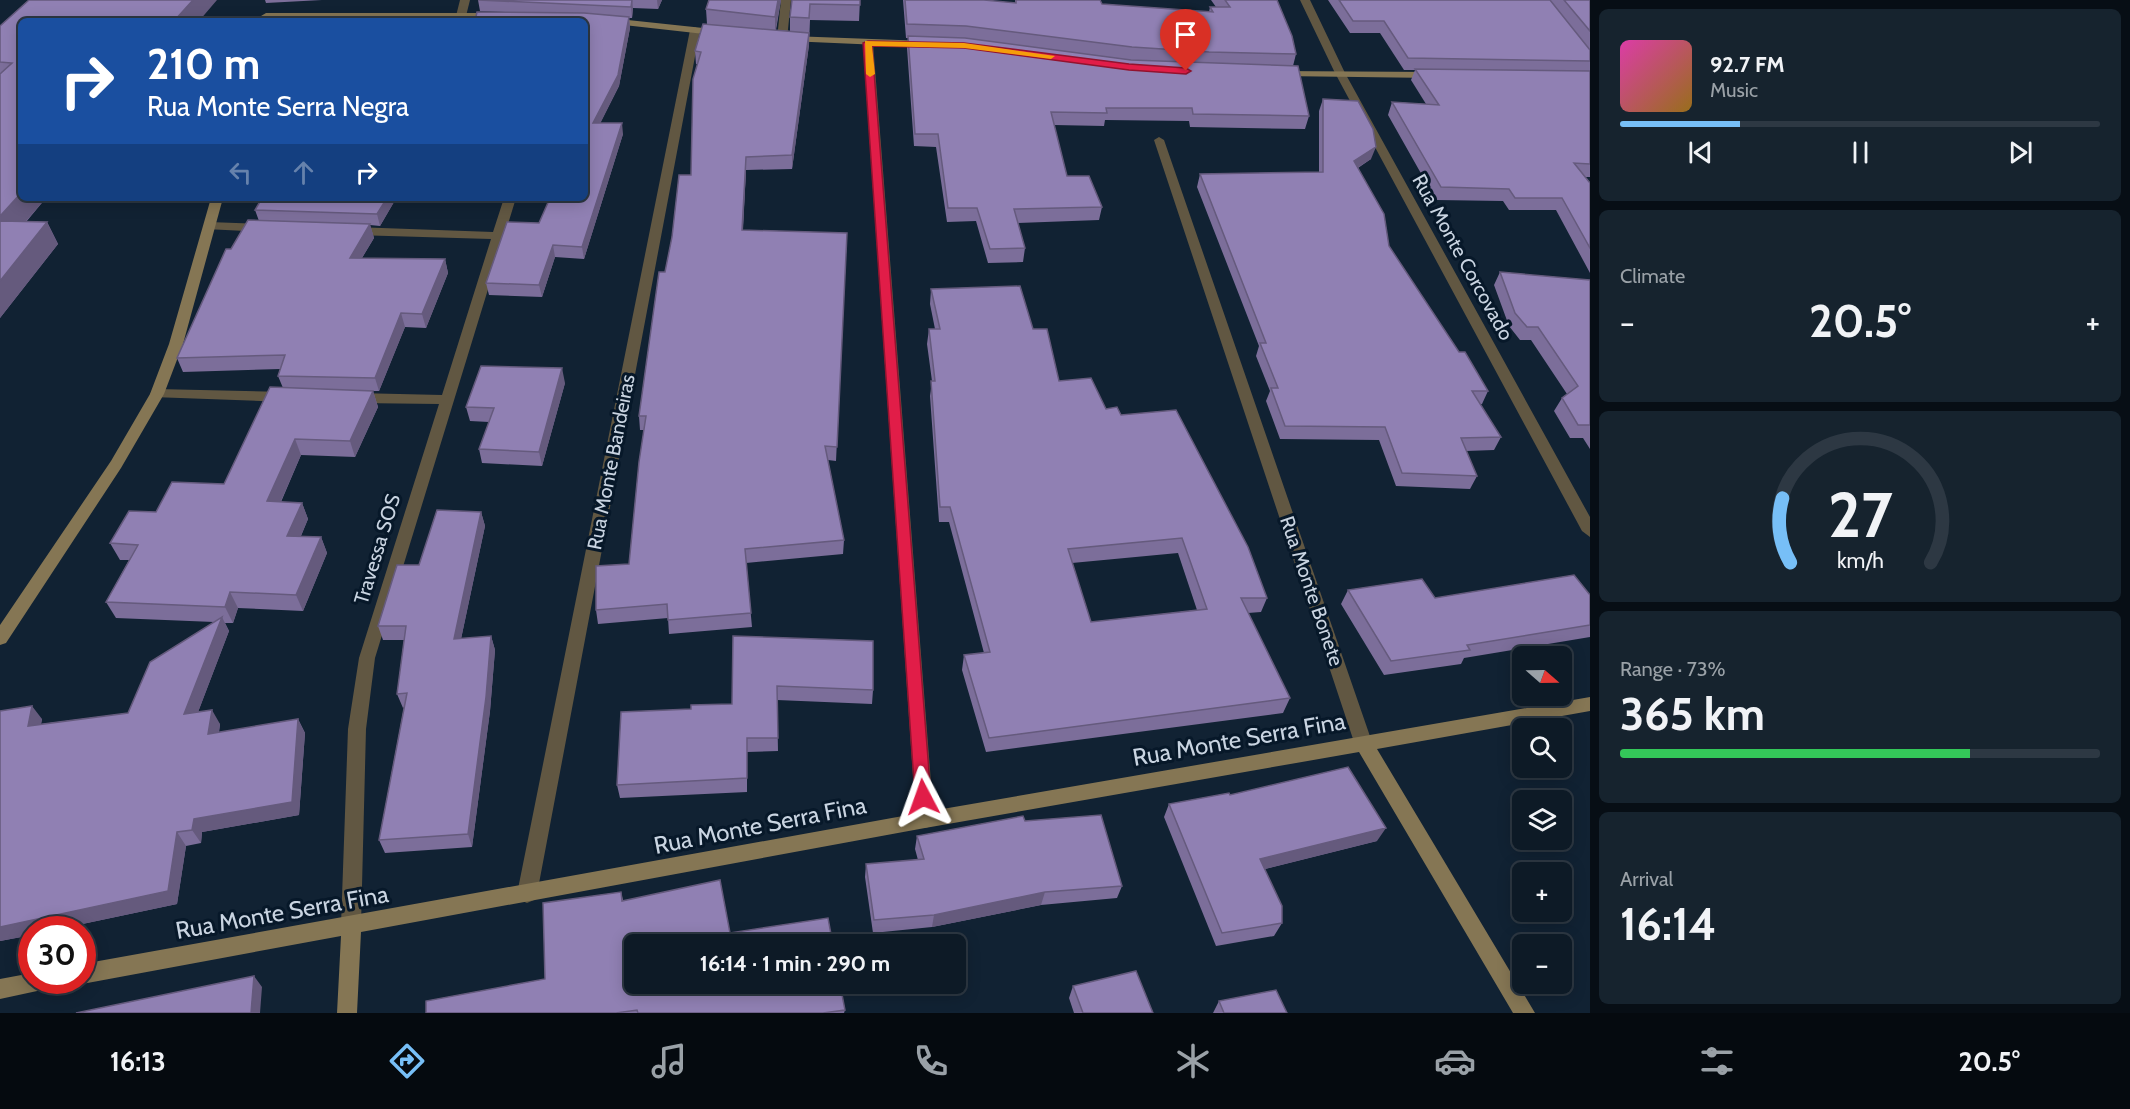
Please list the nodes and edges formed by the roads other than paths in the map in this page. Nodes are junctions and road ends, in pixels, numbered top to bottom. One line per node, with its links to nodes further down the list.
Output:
1 (465, 0): 5 (street)
2 (786, 0): 12 (street)
3 (1305, 0): 15 (street, Rua Monte Corcovado)
4 (264, 3): 7 (street)
5 (461, 16): 6 (street); 8 (street)
6 (502, 16)
7 (265, 18)
8 (330, 18)
9 (598, 20): 10 (street)
10 (695, 30): 11 (street); 33 (street, Rua Monte Bandeiras)
11 (737, 34)
12 (868, 43): 13 (street); 32 (street)
13 (937, 44)
14 (1272, 72): 15 (street)
15 (1340, 73): 16 (street); 28 (street, Rua Monte Corcovado)
16 (1447, 75)
17 (1159, 140): 31 (street, Rua Monte Bonete)
18 (216, 201): 20 (street)
19 (509, 201): 23 (street, Travessa SOS)
20 (209, 226): 21 (street); 24 (street)
21 (278, 229)
22 (336, 231): 23 (street)
23 (498, 236): 27 (street, Travessa SOS)
24 (157, 394): 25 (street); 29 (street)
25 (307, 397)
26 (342, 398): 27 (street)
27 (446, 400): 34 (street, Travessa SOS)
28 (1590, 531)
29 (0, 638)
30 (1590, 704): 31 (street, Rua Monte Serra Fina)
31 (1363, 742): 32 (street, Rua Monte Serra Fina); 39 (street, Rua Monte Bonete)
32 (925, 820): 33 (street, Rua Monte Serra Fina)
33 (527, 894): 34 (street, Rua Monte Serra Fina)
34 (351, 925): 35 (street, Rua Monte Serra Fina); 38 (street)
35 (96, 971)
36 (18, 986): 37 (street)
37 (0, 989)
38 (347, 1013)
39 (1525, 1013)

